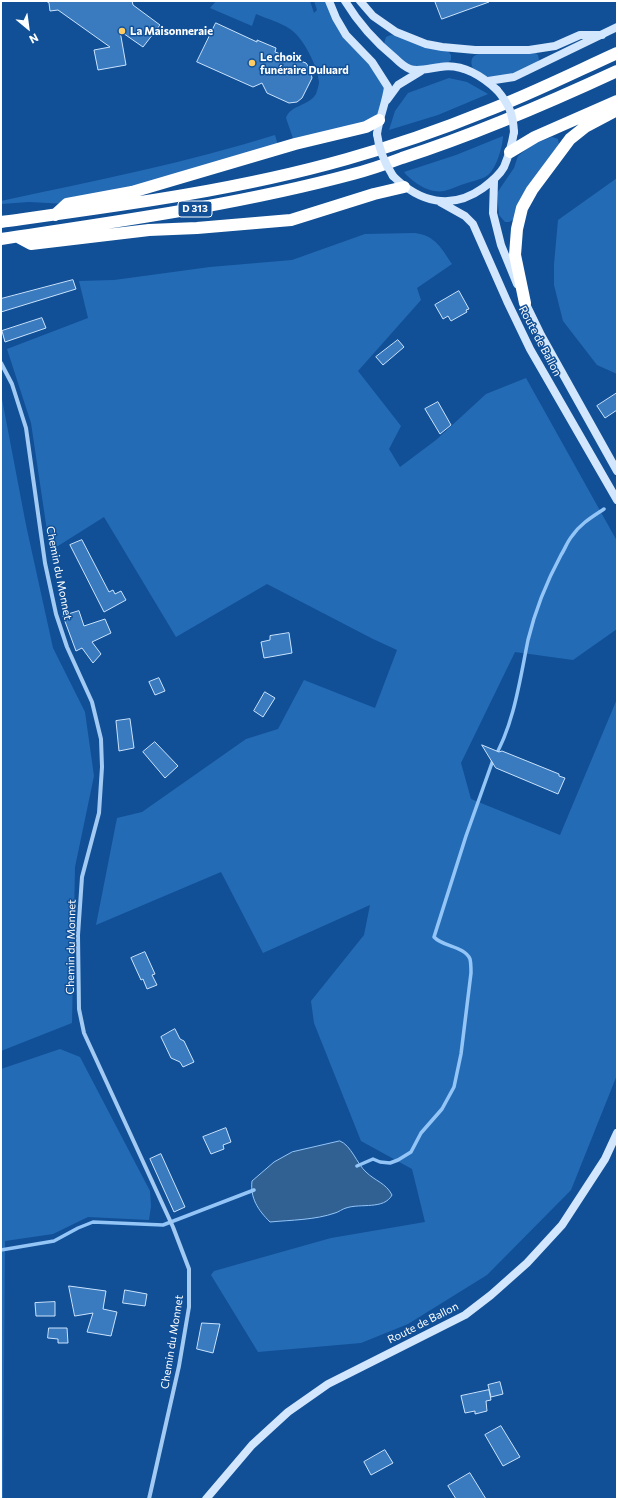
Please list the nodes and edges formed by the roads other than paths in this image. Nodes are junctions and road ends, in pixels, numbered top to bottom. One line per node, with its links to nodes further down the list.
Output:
1 (329, 1): 10 (main road)
2 (345, 1): 7 (main road)
3 (360, 1): 5 (main road)
4 (617, 27): 5 (main road)
5 (602, 35): 9 (main road)
6 (617, 53): 18 (highway, D 313)
7 (424, 70): 9 (main road); 10 (main road)
8 (617, 71): 20 (highway, D 313)
9 (488, 81): 14 (main road, bridge)
10 (386, 101): 13 (main road)
11 (617, 101): 14 (highway)
12 (617, 110): 22 (highway)
13 (379, 120): 16 (main road, bridge); 18 (highway)
14 (510, 152): 15 (main road)
15 (494, 180): 17 (main road); 22 (main road, Route de Ballon)
16 (404, 187): 17 (main road); 20 (highway)
17 (440, 202): 25 (main road, Route de Ballon)
18 (55, 215): 19 (highway, D 313)
19 (1, 222)
20 (18, 237): 21 (highway, D 313)
21 (1, 239)
22 (525, 303): 24 (main road, Route de Ballon)
23 (1, 363): 27 (street, Chemin du Monnet)
24 (617, 472)
25 (617, 500)
26 (617, 1133): 28 (main road, Route de Ballon)
27 (149, 1499)
28 (206, 1499)

